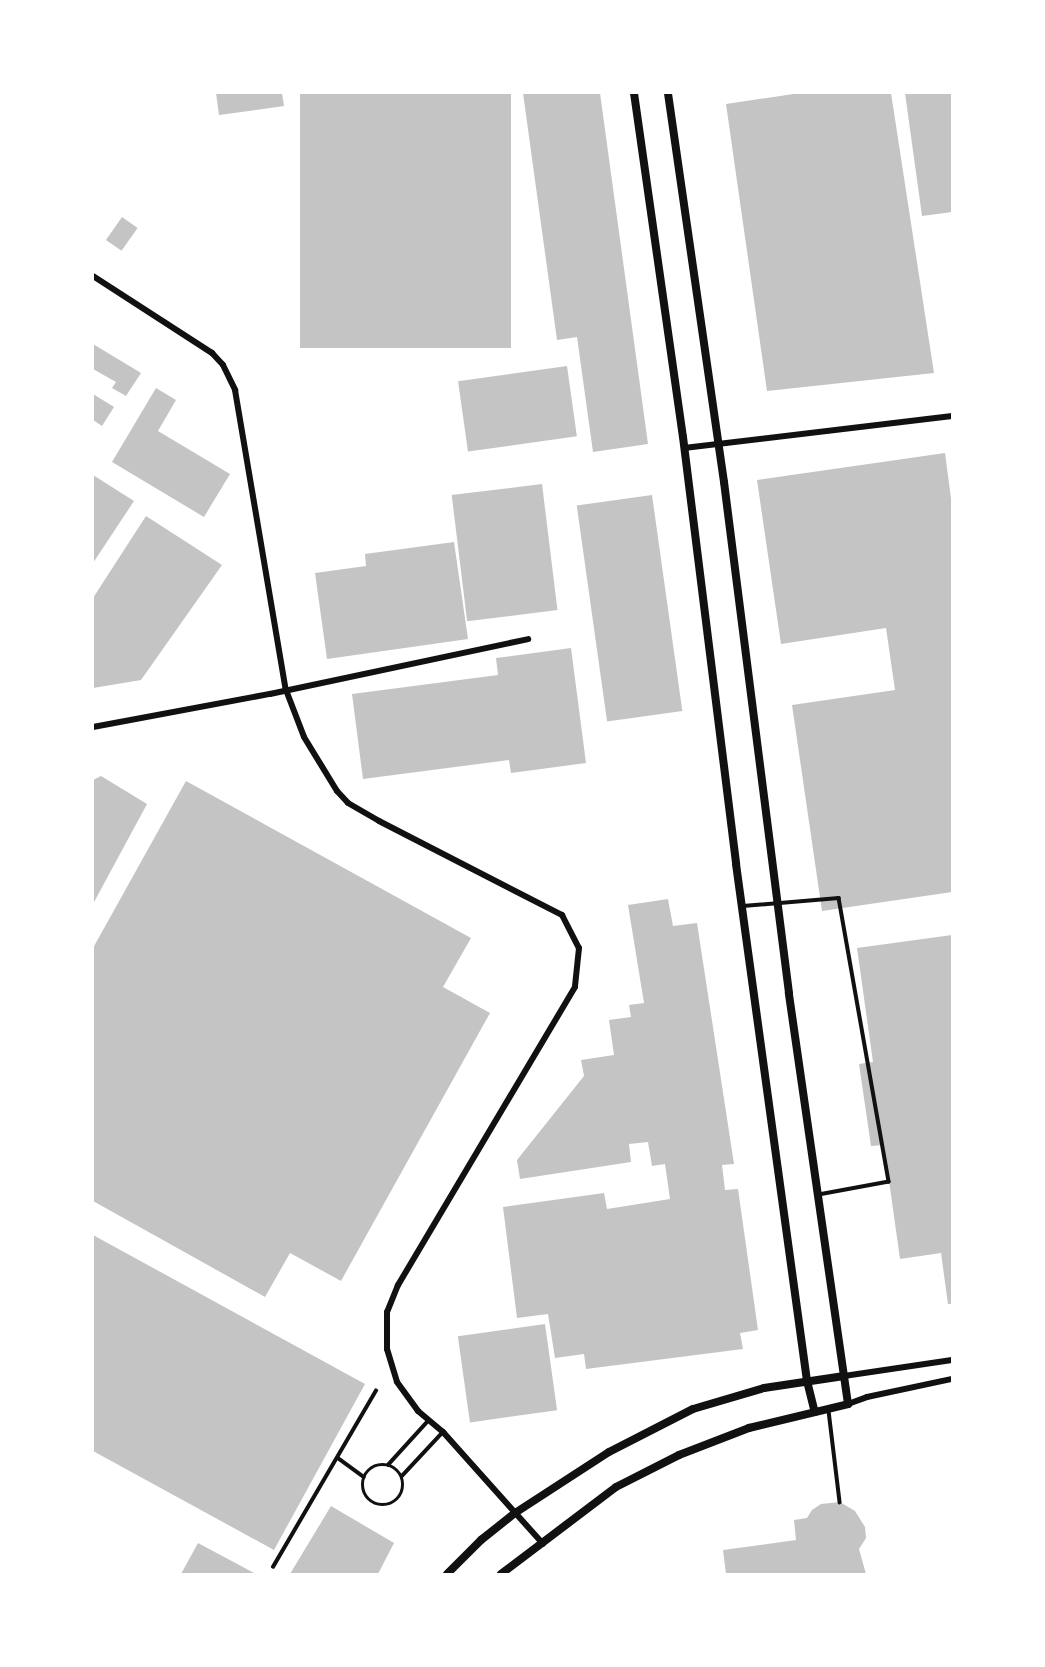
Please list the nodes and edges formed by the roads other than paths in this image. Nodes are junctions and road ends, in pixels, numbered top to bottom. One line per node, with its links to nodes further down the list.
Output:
1 (634, 93): 6 (street)
2 (668, 93): 5 (street)
3 (93, 276): 8 (street)
4 (952, 416): 5 (street)
5 (719, 445): 6 (street); 10 (street)
6 (684, 448): 11 (street)
7 (528, 639): 8 (street)
8 (286, 690): 9 (street); 21 (street)
9 (93, 727)
10 (778, 902): 11 (lane); 12 (street); 12 (lane)
11 (742, 907): 16 (street)
12 (819, 1195): 14 (street)
13 (952, 1360): 14 (street)
14 (844, 1376): 16 (street); 18 (street)
15 (952, 1379): 18 (street)
16 (807, 1381): 20 (street); 28 (street)
17 (376, 1391): 23 (lane)
18 (848, 1404): 19 (street)
19 (828, 1409): 20 (street); 27 (lane)
20 (815, 1412): 29 (street)
21 (429, 1420): 22 (street); 24 (lane)
22 (443, 1432): 25 (lane); 28 (street)
23 (338, 1458): 26 (lane); 30 (lane)
24 (388, 1465): 25 (lane); 26 (lane)
25 (402, 1476): 26 (lane)
26 (365, 1477)
27 (840, 1502)
28 (515, 1513): 29 (street); 31 (street)
29 (543, 1544): 32 (street)
30 (274, 1567)
31 (447, 1574)
32 (502, 1574)

